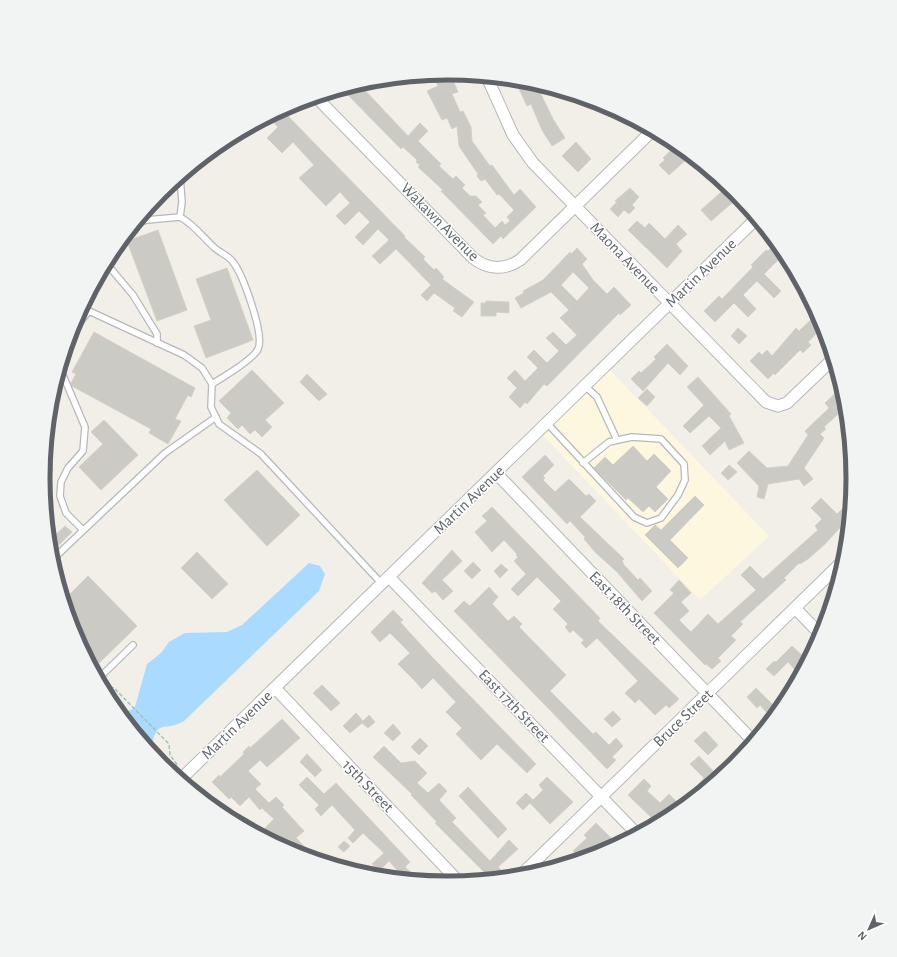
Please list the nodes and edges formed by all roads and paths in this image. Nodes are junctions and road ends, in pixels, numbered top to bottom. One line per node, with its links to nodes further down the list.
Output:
1 (489, 82): 5 (street, Maona Avenue)
2 (320, 101): 5 (street, Wakawn Avenue)
3 (649, 134): 5 (street, Wakawn Avenue)
4 (181, 184): 6 (lane)
5 (575, 207): 10 (street, Maona Avenue)
6 (180, 217): 7 (lane); 15 (lane)
7 (145, 221)
8 (753, 222): 10 (street, Martin Avenue)
9 (110, 268): 12 (lane)
10 (670, 304): 13 (street, Maona Avenue); 16 (street, Martin Avenue)
11 (84, 317): 12 (lane)
12 (157, 343): 15 (lane)
13 (829, 362)
14 (64, 377): 22 (lane)
15 (212, 384): 17 (lane)
16 (585, 386): 18 (street, Martin Avenue); 19 (lane)
17 (216, 417): 22 (lane); 25 (lane)
18 (547, 423): 20 (lane); 21 (street, Martin Avenue)
19 (617, 440): 20 (lane); 20 (lane)
20 (583, 463)
21 (496, 473): 25 (street, Martin Avenue); 32 (street, East 18th Street)
22 (83, 530): 23 (lane)
23 (58, 554)
24 (836, 567): 26 (street, Bruce Street)
25 (386, 581): 31 (street, Martin Avenue); 36 (street, East 17th Street)
26 (795, 608): 27 (street); 32 (street, Bruce Street)
27 (817, 631)
28 (133, 645): 29 (lane)
29 (102, 675)
30 (108, 686): 34 (path)
31 (275, 688): 35 (street, Martin Avenue); 39 (street, 15th Street)
32 (708, 693): 33 (street, East 18th Street); 36 (street, Bruce Street)
33 (750, 738)
34 (182, 774)
35 (184, 776)
36 (602, 796): 37 (street, East 17th Street); 38 (street, Bruce Street)
37 (634, 831)
38 (528, 869)
39 (454, 877)

